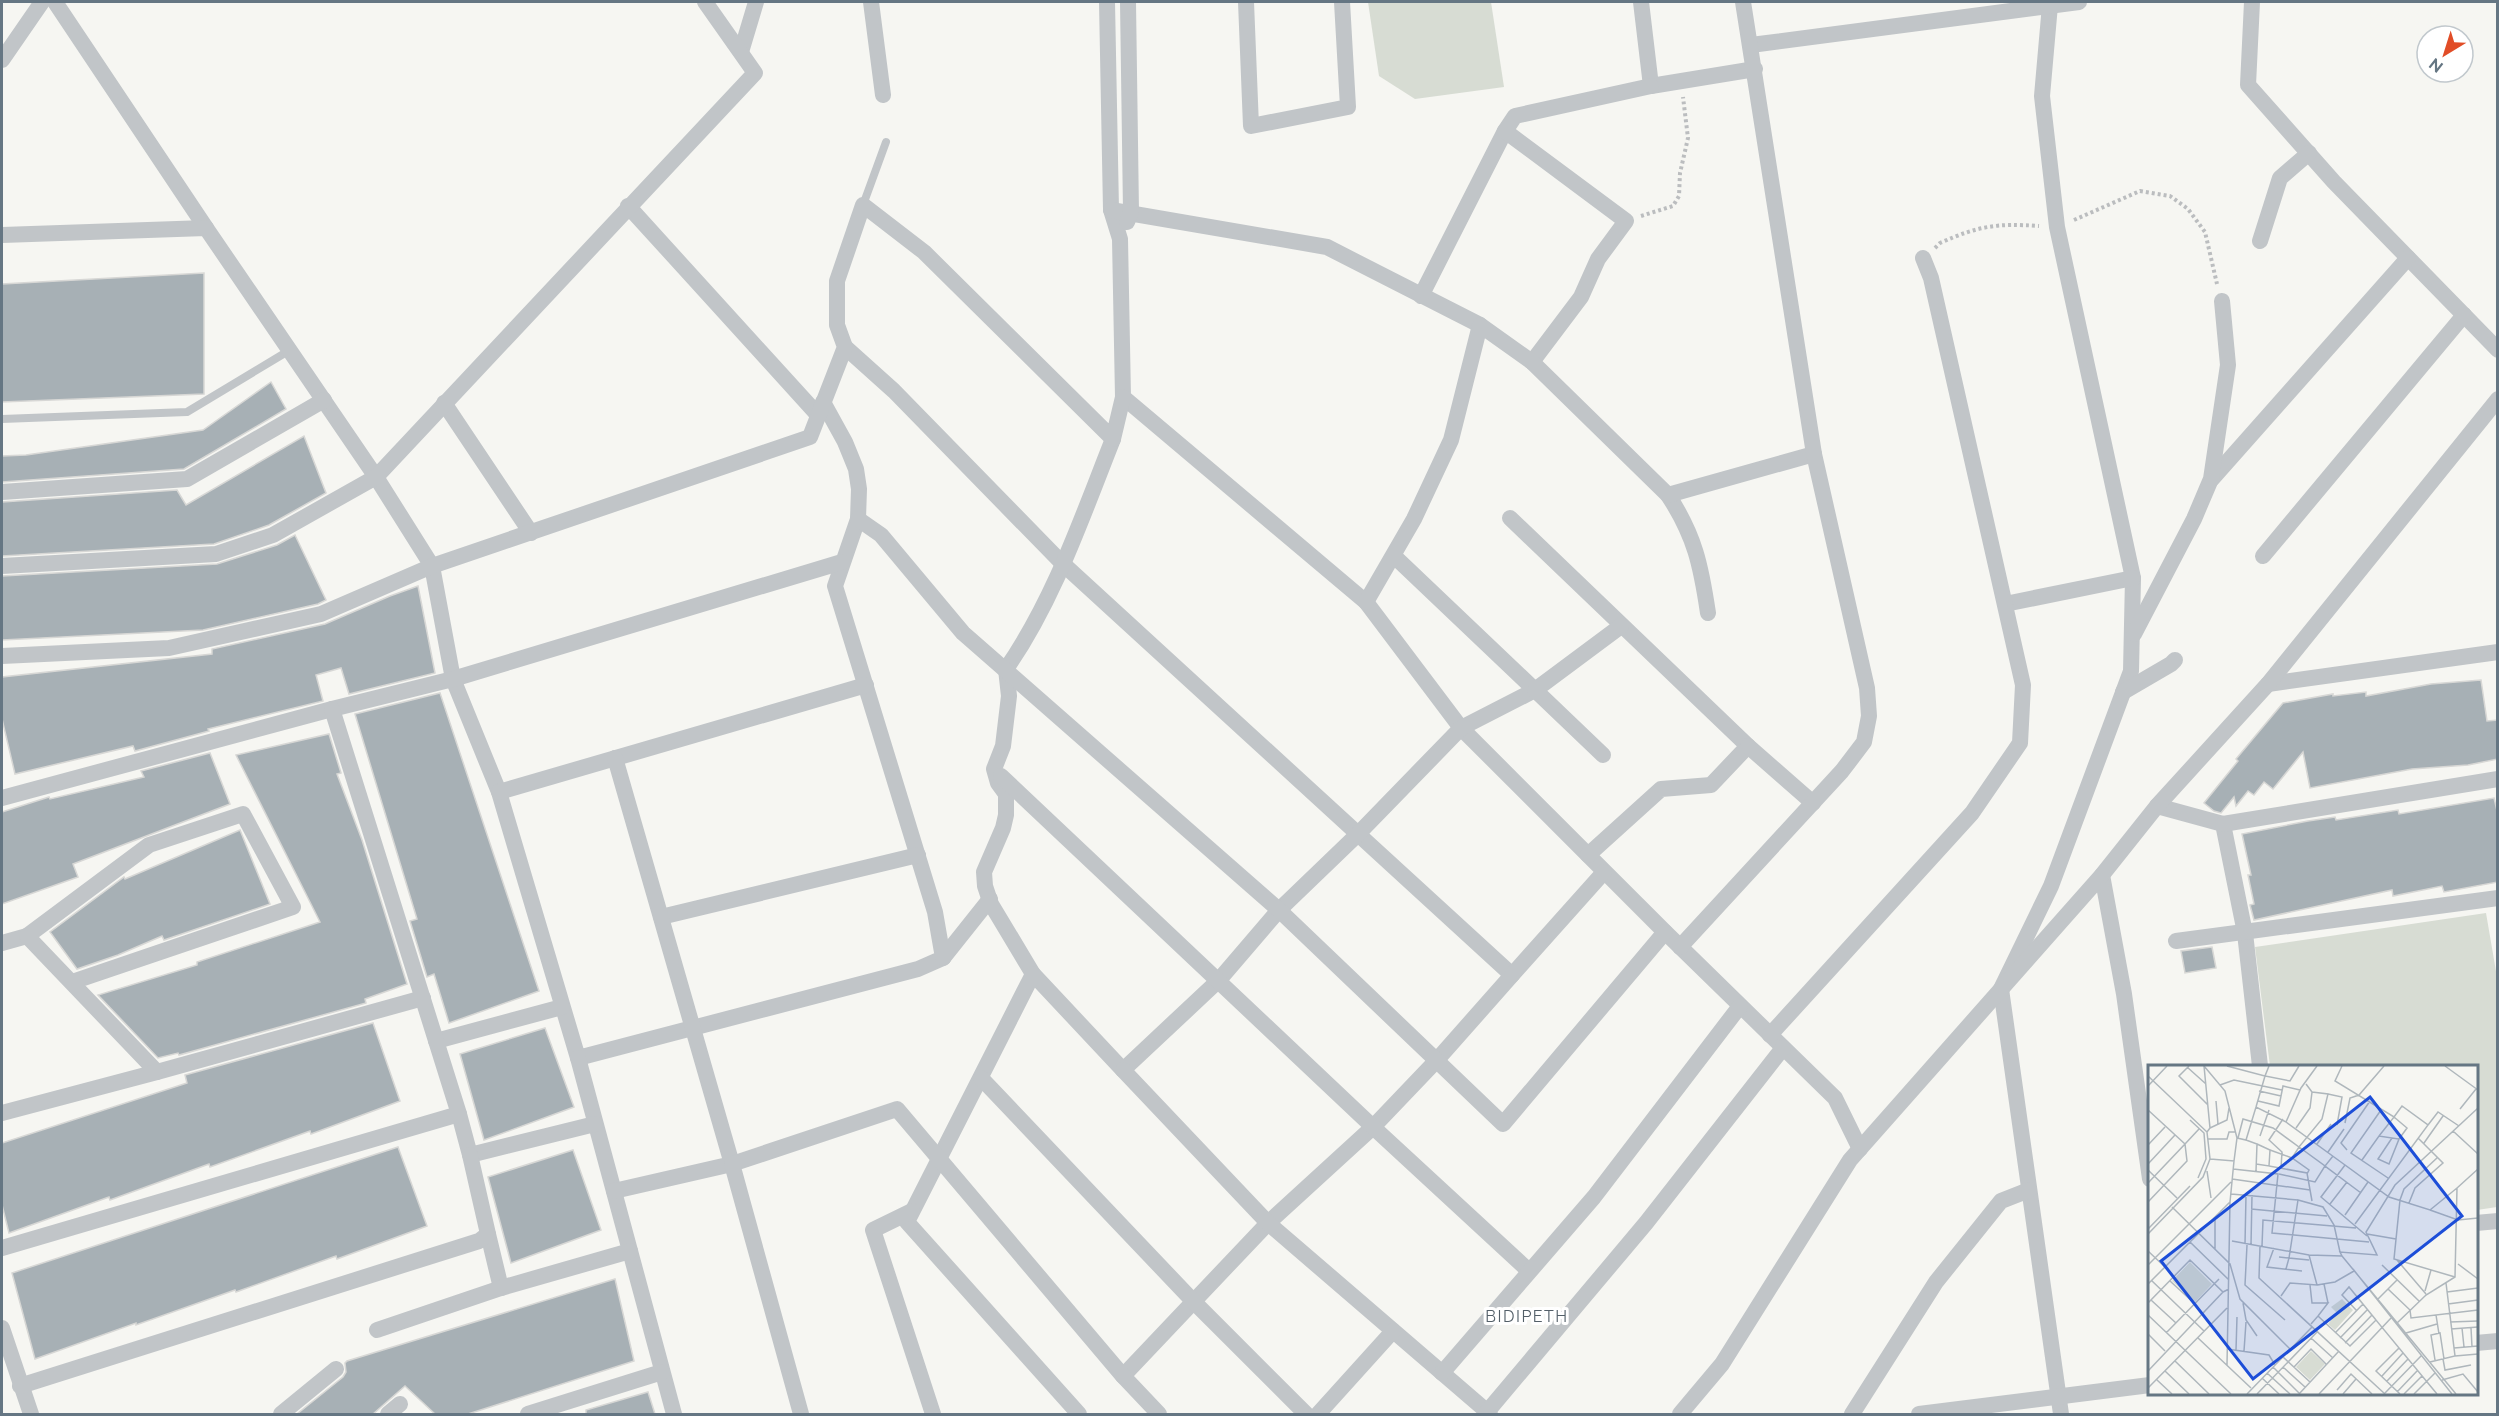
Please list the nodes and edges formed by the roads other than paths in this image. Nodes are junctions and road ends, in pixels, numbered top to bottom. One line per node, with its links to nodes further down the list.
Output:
1 (42, 2): 17 (street)
2 (55, 2): 28 (street)
3 (705, 2): 16 (street)
4 (756, 2): 16 (street)
5 (871, 2): 20 (street)
6 (1107, 2): 26 (street)
7 (1128, 2): 27 (street)
8 (1246, 2): 9 (street)
9 (1342, 2)
10 (1641, 2): 19 (street)
11 (1743, 2): 15 (street)
12 (2079, 2): 14 (street)
13 (2252, 2): 23 (street)
14 (2050, 5): 15 (street); 63 (street)
15 (1751, 45): 18 (street)
16 (741, 52): 25 (street)
17 (2, 60)
18 (1755, 69): 19 (street); 49 (street)
19 (1651, 86): 21 (street)
20 (883, 95)
21 (1505, 130): 34 (street); 41 (street)
22 (886, 142): 24 (lane)
23 (2308, 153): 31 (street); 33 (street)
24 (863, 205): 38 (street); 48 (street)
25 (628, 206): 45 (street); 46 (street)
26 (1111, 210): 27 (street); 30 (street)
27 (1131, 212): 30 (street); 34 (street)
28 (206, 228): 29 (street); 39 (street)
29 (2, 235)
30 (1120, 239): 42 (street)
31 (2260, 241)
32 (1923, 258): 65 (street)
33 (2408, 258): 36 (street); 51 (street)
34 (1421, 296): 37 (street)
35 (2222, 301): 51 (street)
36 (2464, 315): 40 (street); 58 (street)
37 (1480, 325): 41 (street); 57 (street)
38 (845, 346): 46 (street); 60 (street)
39 (290, 350): 44 (street); 47 (lane)
40 (2498, 350)
41 (1532, 362): 53 (street)
42 (1123, 397): 48 (street); 64 (street)
43 (2498, 399): 74 (street)
44 (324, 400): 50 (street); 52 (street)
45 (444, 403): 50 (street); 56 (street)
46 (821, 409): 55 (street); 56 (street)
47 (2, 419)
48 (1113, 439): 60 (street)
49 (1814, 454): 53 (street); 87 (street)
50 (376, 477): 61 (street); 62 (street)
51 (2211, 479): 68 (street)
52 (2, 492)
53 (1668, 495): 66 (street)
54 (1510, 518): 67 (street)
55 (858, 519): 59 (street); 72 (street)
56 (531, 532): 62 (street)
57 (1394, 556): 64 (street); 76 (street)
58 (2263, 556)
59 (842, 562): 73 (street); 75 (street)
60 (1062, 563): 72 (street); 90 (street)
61 (2, 566)
62 (432, 566): 70 (street); 73 (street)
63 (2133, 578): 65 (street); 68 (street)
64 (1366, 602): 79 (street)
65 (2005, 604): 115 (street)
66 (1708, 613)
67 (1621, 626): 76 (street); 80 (street)
68 (2132, 638): 77 (street)
69 (2498, 652): 74 (street)
70 (2, 656)
71 (2175, 660): 77 (street)
72 (1006, 669): 83 (street); 97 (street)
73 (453, 679): 78 (street); 85 (street)
74 (2268, 684): 88 (street)
75 (866, 685): 82 (street); 91 (street)
76 (1535, 690): 79 (street); 81 (street)
77 (2123, 692): 110 (street)
78 (332, 709): 86 (street); 111 (street)
79 (1461, 728): 90 (street); 92 (street)
80 (1748, 746): 87 (street); 92 (street)
81 (1603, 755)
82 (615, 758): 85 (street); 98 (street)
83 (994, 769): 96 (street); 108 (street)
84 (2498, 779): 89 (street)
85 (498, 792): 113 (street)
86 (2, 798)
87 (1813, 803): 104 (street)
88 (2157, 806): 89 (street); 94 (street)
89 (2223, 824): 100 (street)
90 (1358, 834): 97 (street); 107 (street)
91 (918, 855): 98 (street); 105 (street)
92 (1588, 855): 93 (street)
93 (1604, 872): 99 (street); 107 (street)
94 (2102, 875): 110 (street); 132 (street)
95 (2498, 898): 100 (street)
96 (990, 899): 105 (street); 106 (street)
97 (1279, 910): 108 (street); 119 (street)
98 (661, 917): 114 (street)
99 (1665, 932): 104 (street); 119 (street)
100 (2245, 933): 102 (street); 120 (street)
101 (27, 936): 103 (street); 109 (street); 109 (street)
102 (2175, 941)
103 (2, 943)
104 (1680, 947): 112 (street)
105 (944, 958): 114 (street)
106 (1033, 974): 121 (street); 123 (street)
107 (1512, 975): 119 (street)
108 (1219, 980): 121 (street); 127 (street)
109 (72, 982): 122 (street)
110 (2001, 990): 128 (street); 133 (street)
111 (423, 998): 116 (street); 122 (street)
112 (1740, 1006): 115 (street); 142 (street)
113 (562, 1007): 116 (street); 118 (street)
114 (693, 1028): 118 (street); 131 (street)
115 (1770, 1035): 117 (street)
116 (436, 1041): 125 (street)
117 (1783, 1048): 128 (street); 158 (street)
118 (578, 1058): 126 (street)
119 (1436, 1061): 127 (street)
120 (2260, 1065)
121 (1123, 1070): 137 (street)
122 (157, 1072): 124 (street)
123 (981, 1078): 130 (street); 144 (street)
124 (2, 1113)
125 (459, 1114): 129 (street); 140 (street)
126 (596, 1124): 129 (street); 134 (street)
127 (1373, 1127): 137 (street); 142 (street)
128 (1860, 1149): 170 (street)
129 (470, 1155): 139 (street)
130 (939, 1160): 131 (street); 135 (street); 153 (street)
131 (732, 1164): 134 (street); 163 (street)
132 (2148, 1165)
133 (2029, 1190): 156 (street); 171 (street)
134 (614, 1191): 141 (street)
135 (912, 1211): 157 (street); 164 (street)
136 (2498, 1221): 138 (street)
137 (1268, 1223): 144 (street); 147 (street)
138 (2478, 1223)
139 (488, 1234): 143 (street); 155 (street)
140 (2, 1248)
141 (630, 1251): 143 (street); 151 (street)
142 (1529, 1271): 152 (street)
143 (501, 1288): 146 (street)
144 (1193, 1301): 153 (street); 168 (street)
145 (2, 1328): 155 (street)
146 (377, 1330)
147 (1393, 1331): 152 (street); 169 (street)
148 (2498, 1341): 149 (street)
149 (2478, 1343)
150 (336, 1369): 160 (street)
151 (662, 1372): 161 (street); 162 (street)
152 (1442, 1373): 158 (street)
153 (1123, 1376): 167 (street)
154 (2148, 1385): 156 (street)
155 (20, 1386): 159 (street)
156 (2059, 1396): 172 (street); 173 (street)
157 (1067, 1401): 165 (street); 166 (street)
158 (1480, 1411)
159 (31, 1414)
160 (281, 1414)
161 (528, 1414)
162 (674, 1414)
163 (801, 1414)
164 (933, 1414)
165 (1055, 1414)
166 (1079, 1414)
167 (1159, 1414)
168 (1306, 1414)
169 (1318, 1414)
170 (1680, 1414)
171 (1852, 1414)
172 (1919, 1414)
173 (2061, 1414)

